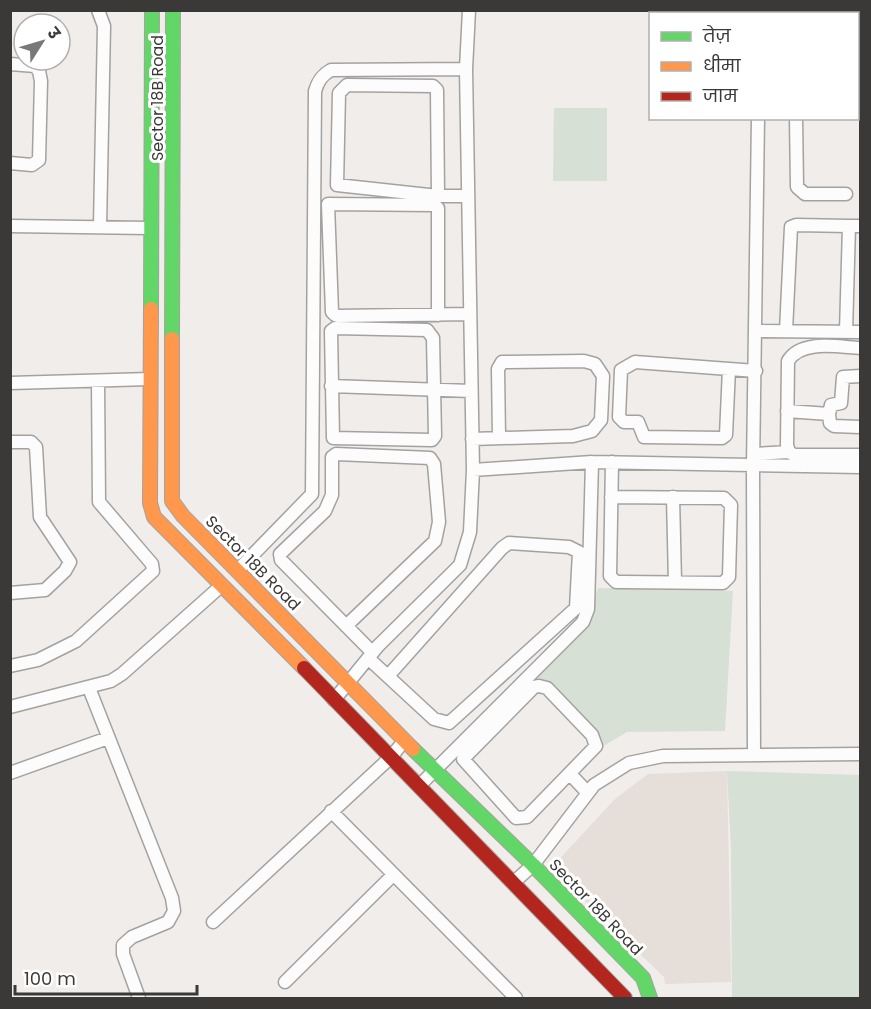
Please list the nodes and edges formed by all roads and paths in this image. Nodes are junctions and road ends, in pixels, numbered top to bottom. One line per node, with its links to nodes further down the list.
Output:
1 (98, 10): 14 (street)
2 (152, 10): 16 (street, Sector 18B Road)
3 (173, 10): 18 (street, Sector 18B Road)
4 (469, 10): 6 (street)
5 (10, 64): 9 (street)
6 (466, 69): 12 (street); 50 (street)
7 (758, 120): 21 (street)
8 (796, 120): 10 (street)
9 (10, 163)
10 (846, 194)
11 (438, 196): 11 (street); 12 (street)
12 (468, 196): 19 (street)
13 (10, 226): 14 (street)
14 (100, 226): 16 (street)
15 (855, 226): 22 (street); 23 (street)
16 (149, 228): 17 (street, Sector 18B Road)
17 (149, 271): 18 (street); 29 (street, Sector 18B Road)
18 (174, 271): 50 (street, Sector 18B Road)
19 (470, 314): 20 (street); 34 (street)
20 (438, 315): 20 (street)
21 (756, 331): 22 (street); 27 (street)
22 (786, 331): 23 (street)
23 (846, 332): 24 (street)
24 (861, 332)
25 (861, 348): 35 (street)
26 (729, 369): 26 (street); 27 (street)
27 (756, 371): 43 (street)
28 (861, 376): 36 (street)
29 (150, 379): 30 (street); 52 (street, Sector 18B Road)
30 (99, 382): 31 (street); 56 (street)
31 (10, 383)
32 (331, 386): 33 (street); 33 (street); 33 (street)
33 (434, 390): 34 (street)
34 (471, 391): 39 (street)
35 (788, 411): 36 (street); 41 (street)
36 (829, 414): 37 (street)
37 (861, 427)
38 (499, 438): 38 (street); 39 (street)
39 (472, 439): 47 (street)
40 (10, 442): 53 (street)
41 (789, 452): 42 (street); 43 (street)
42 (861, 455)
43 (753, 460): 45 (street); 46 (street); 65 (street)
44 (592, 462): 45 (street); 47 (street); 67 (street)
45 (612, 462): 49 (street)
46 (861, 467)
47 (472, 470): 55 (street)
48 (673, 496): 49 (street); 51 (street); 51 (street)
49 (611, 497): 51 (street)
50 (237, 571): 58 (street, Sector 18B Road)
51 (675, 582)
52 (221, 586): 59 (street); 60 (street, Sector 18B Road)
53 (10, 593)
54 (346, 626): 54 (street); 55 (street)
55 (370, 655): 57 (street); 58 (street)
56 (10, 666)
57 (388, 676): 57 (street)
58 (349, 683): 60 (street); 63 (street, Sector 18B Road)
59 (89, 688): 61 (street); 62 (street)
60 (334, 700): 66 (street, Sector 18B Road)
61 (10, 707)
62 (108, 738): 68 (street); 78 (street)
63 (404, 741): 66 (street); 67 (street, Sector 18B Road)
64 (861, 754): 65 (street)
65 (754, 755): 71 (street)
66 (391, 758): 70 (street, Sector 18B Road); 72 (street)
67 (435, 770): 70 (street); 73 (street, Sector 18B Road)
68 (10, 773)
69 (570, 774): 69 (street); 71 (street)
70 (420, 785): 75 (street, Sector 18B Road)
71 (588, 793): 73 (street)
72 (331, 812): 74 (street); 76 (street)
73 (533, 865): 75 (street); 81 (street, Sector 18B Road)
74 (392, 876): 77 (street); 79 (street)
75 (514, 882): 80 (street, Sector 18B Road)
76 (213, 922)
77 (285, 982)
78 (140, 999)
79 (516, 999)
80 (625, 999)
81 (650, 999)

